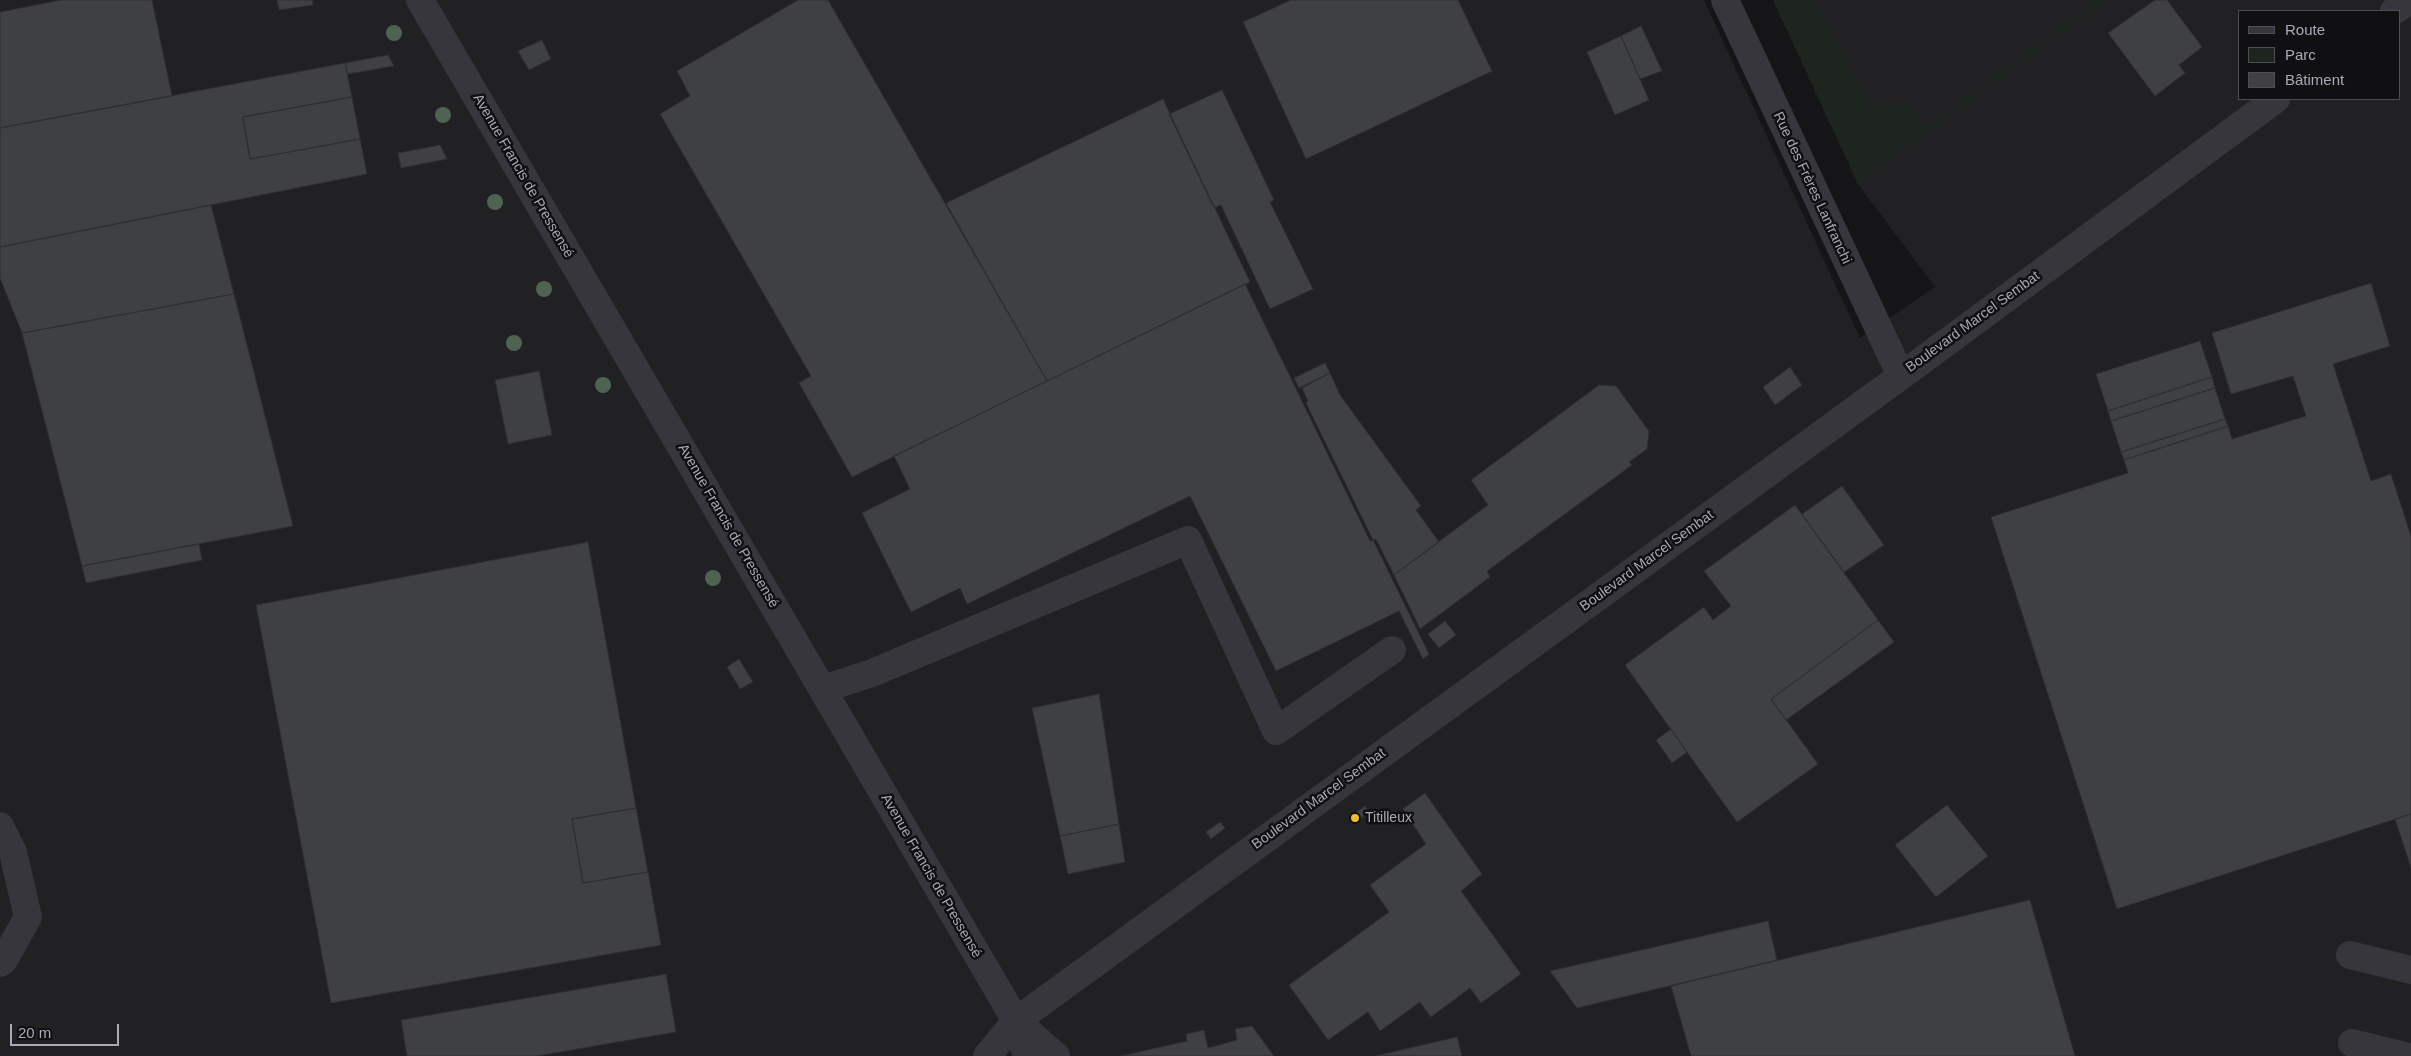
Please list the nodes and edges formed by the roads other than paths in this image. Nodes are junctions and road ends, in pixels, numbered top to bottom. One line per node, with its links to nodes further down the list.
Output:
1 (420, 0): 8 (street, Avenue Francis de Pressensé)
2 (1725, 0): 6 (street, Rue des Frères Lanfranchi)
3 (2410, 0): 4 (street)
4 (2395, 10)
5 (2275, 100): 6 (street, Boulevard Marcel Sembat)
6 (1900, 376): 13 (street, Boulevard Marcel Sembat)
7 (1392, 650): 8 (street)
8 (823, 690): 13 (street, Avenue Francis de Pressensé)
9 (0, 826): 11 (street)
10 (2350, 956): 12 (street)
11 (0, 963)
12 (2411, 970)
13 (1016, 1021): 15 (street, Boulevard Marcel Sembat); 16 (street, Avenue Francis de Pressensé); 17 (street)
14 (2352, 1043): 18 (street)
15 (987, 1056)
16 (1027, 1056)
17 (1056, 1056)
18 (2405, 1056)

